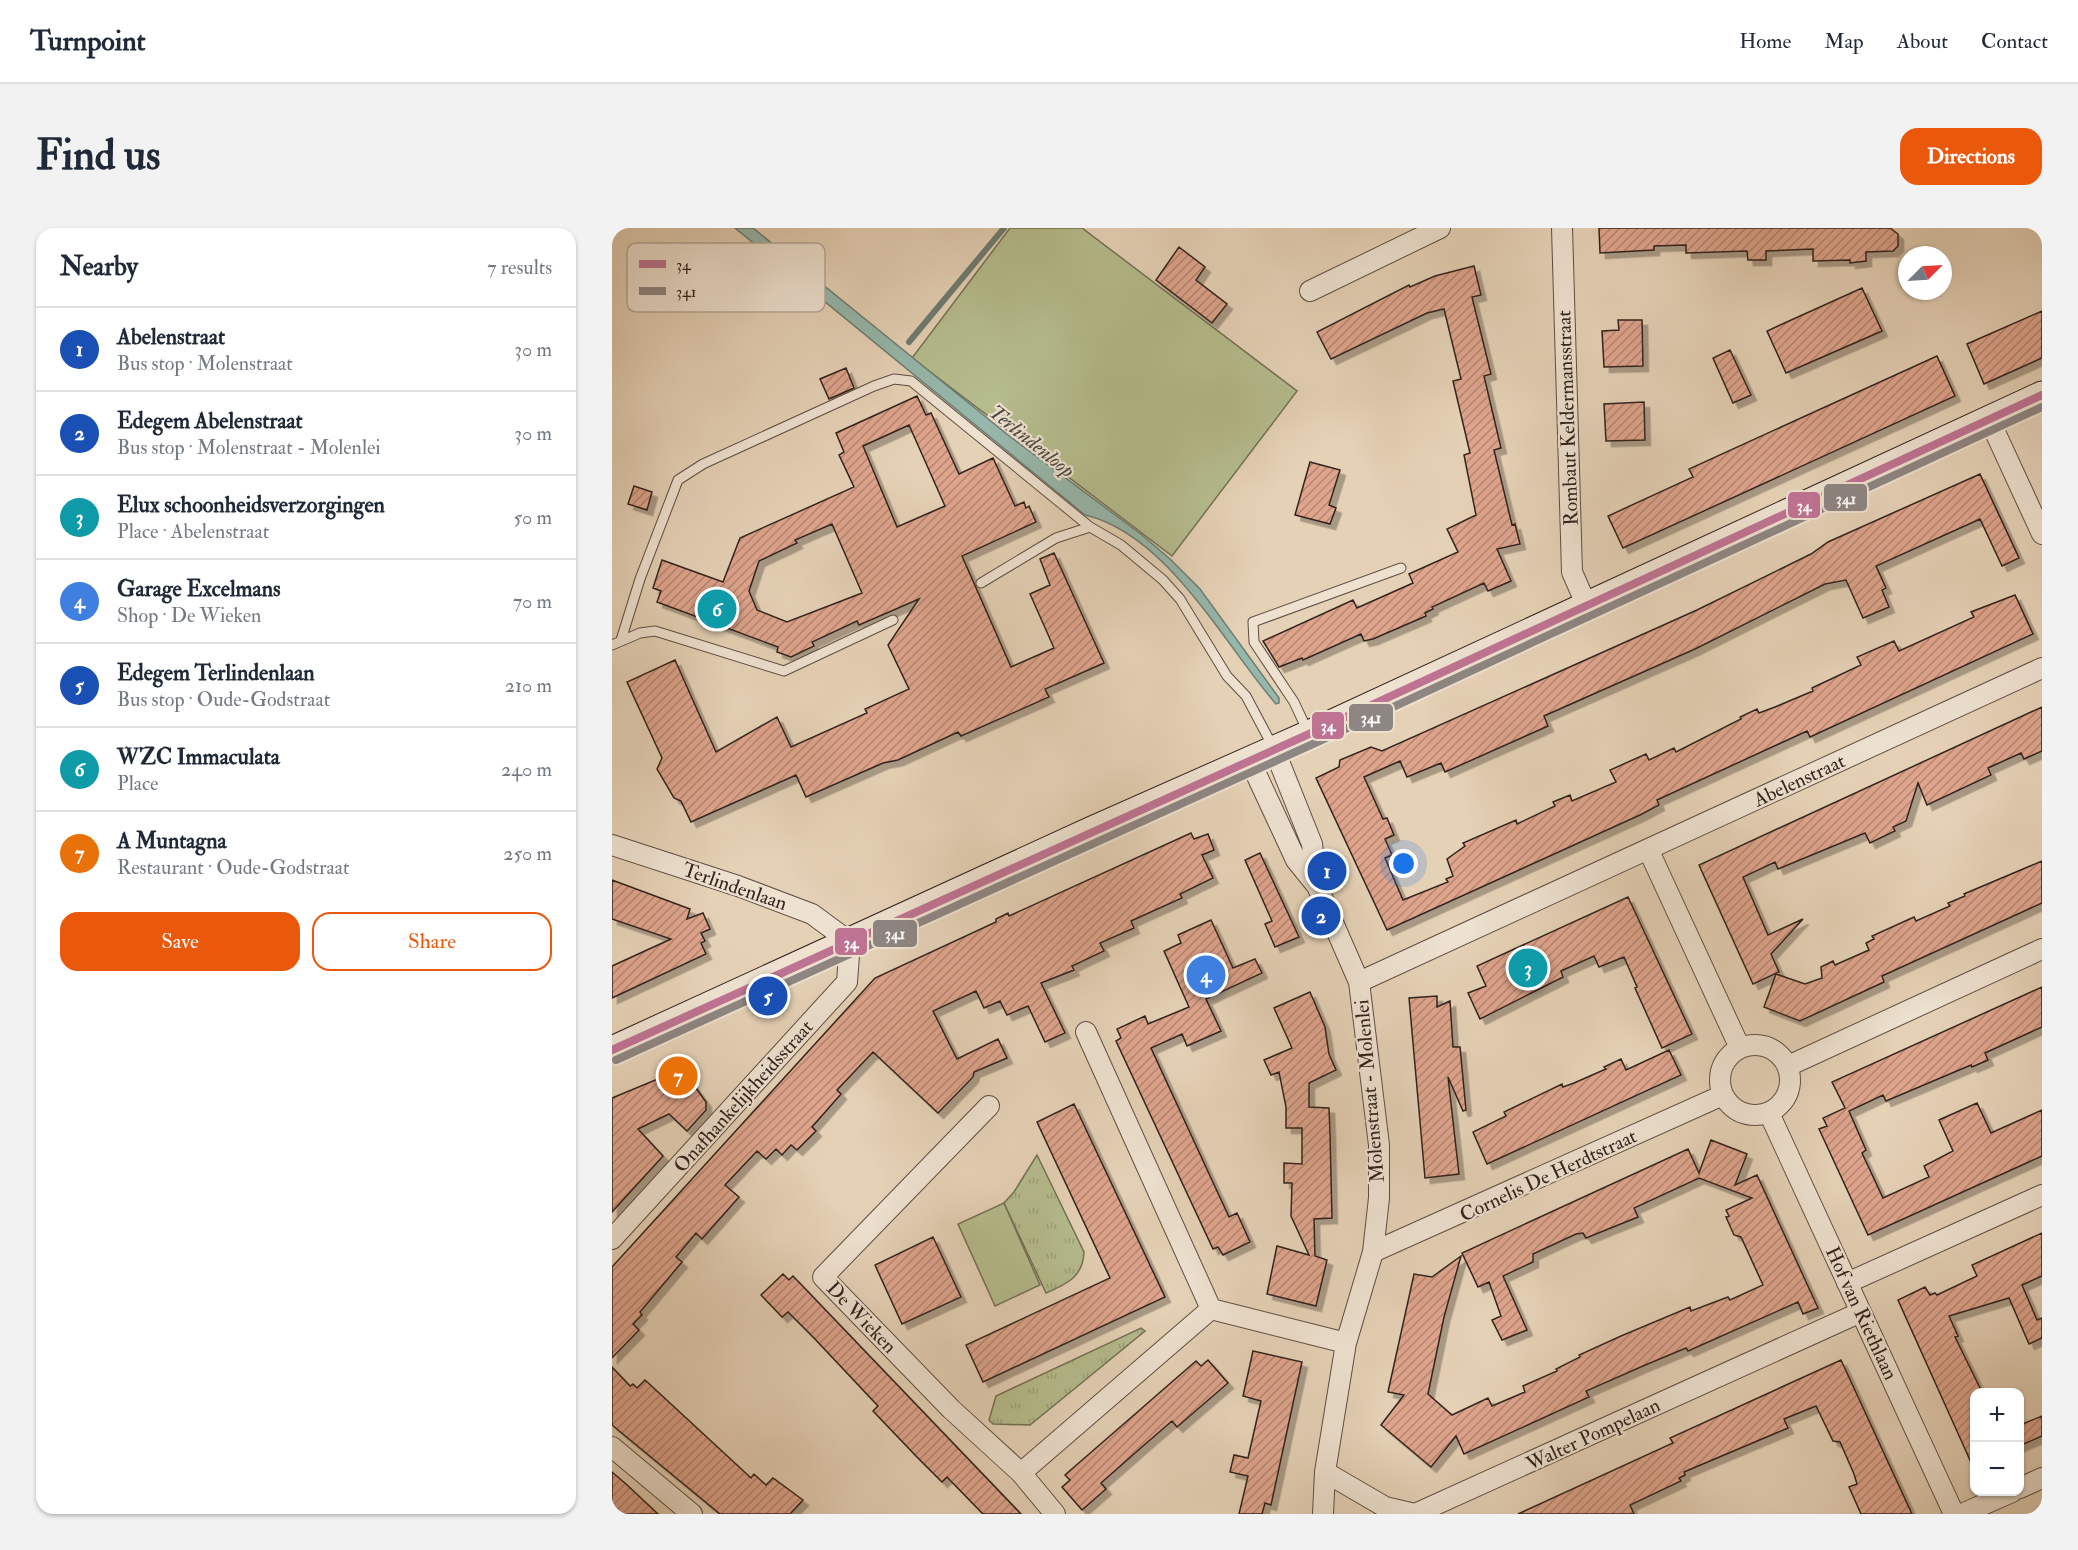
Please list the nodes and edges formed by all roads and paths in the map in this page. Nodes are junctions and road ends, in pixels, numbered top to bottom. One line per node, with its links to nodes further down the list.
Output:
1 (1440, 228): 3 (street)
2 (1562, 228): 10 (street, Rombaut Keldermansstraat)
3 (1310, 291)
4 (2042, 395): 5 (street)
5 (1989, 419): 7 (street); 10 (street)
6 (1090, 526): 9 (lane); 12 (lane); 16 (lane)
7 (2042, 534)
8 (1401, 568): 15 (lane)
9 (981, 583)
10 (1586, 604): 15 (street)
11 (894, 620): 12 (lane)
12 (621, 640): 13 (lane)
13 (612, 645)
14 (2042, 668): 18 (street, Abelenstraat)
15 (1309, 734): 16 (street)
16 (1262, 755): 19 (street); 19 (street); 20 (street)
17 (612, 845): 20 (street, Terlindenlaan)
18 (1648, 849): 22 (street, Abelenstraat); 24 (street)
19 (1317, 886): 22 (street, Molenstraat - Molenlei)
20 (850, 942): 25 (street); 31 (street, Onafhankelijkheidsstraat)
21 (2042, 949): 26 (street)
22 (1359, 982): 32 (street, Molenstraat - Molenlei)
23 (1086, 1032): 34 (street)
24 (1740, 1048): 26 (street); 27 (street)
25 (612, 1050)
26 (1788, 1066): 29 (street)
27 (1723, 1095): 29 (street); 32 (street, Cornelis De Herdtstraat)
28 (989, 1106): 39 (street, De Wieken)
29 (1769, 1113): 33 (street, Hof van Riethlaan)
30 (2042, 1194): 33 (street)
31 (612, 1239)
32 (1372, 1252): 36 (street, Molenstraat - Molenlei)
33 (1847, 1283): 35 (street, Hof van Riethlaan)
34 (1211, 1309): 36 (street); 39 (street)
35 (1861, 1312): 38 (street, Walter Pompelaan); 46 (street, Hof van Riethlaan)
36 (1347, 1343): 38 (street, Molenstraat - Molenlei)
37 (612, 1447): 43 (street)
38 (1325, 1472): 45 (street, Molenstraat - Molenlei)
39 (1020, 1473): 44 (street, De Wieken)
40 (2042, 1478): 41 (street)
41 (2024, 1486)
42 (2001, 1496): 47 (street)
43 (692, 1514)
44 (1055, 1514)
45 (1323, 1514)
46 (1954, 1514)
47 (1962, 1514)

